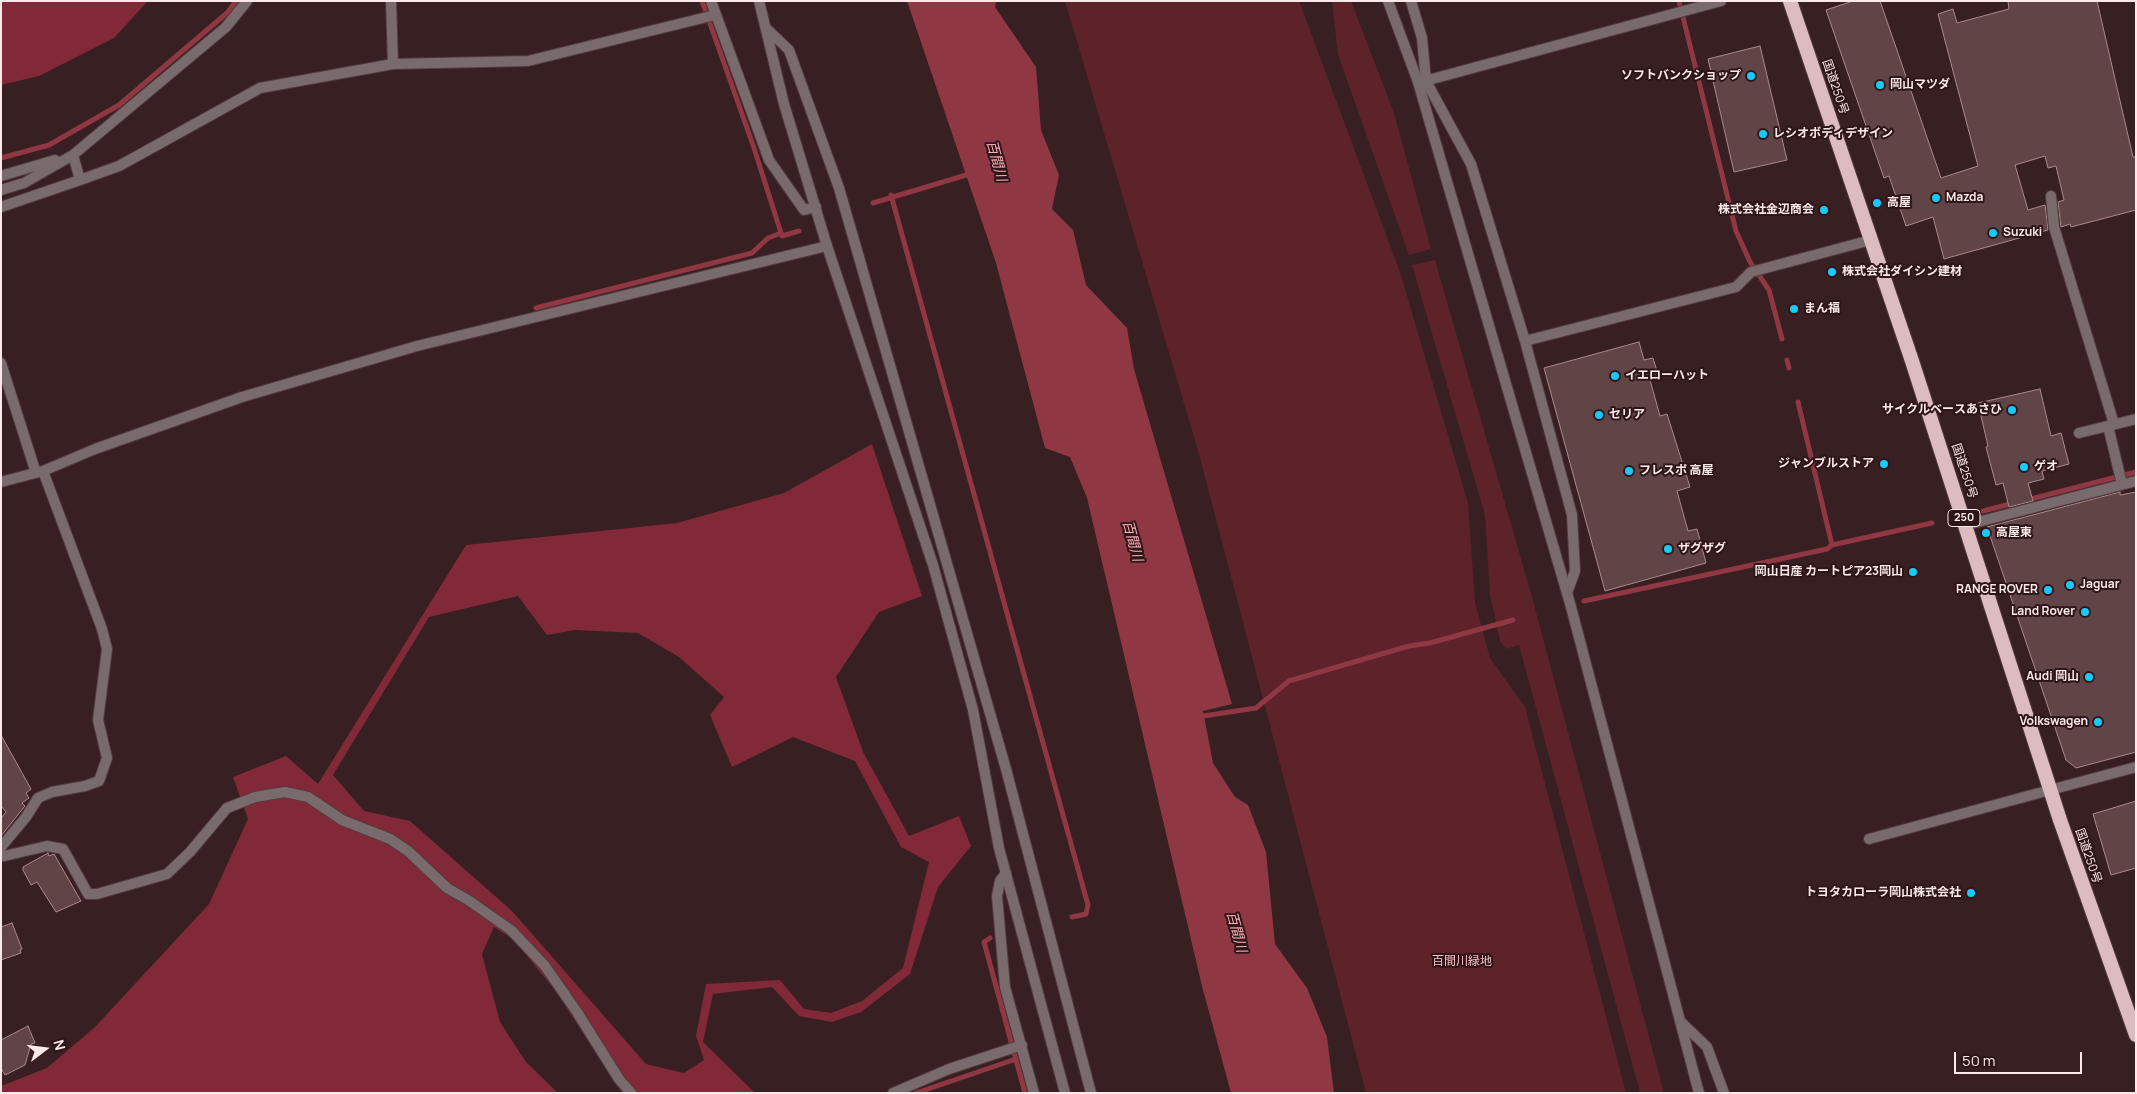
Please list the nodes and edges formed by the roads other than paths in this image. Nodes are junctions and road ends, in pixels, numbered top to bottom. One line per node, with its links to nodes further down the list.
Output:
1 (247, 1): 13 (street)
2 (391, 1): 11 (street)
3 (710, 1): 9 (street)
4 (759, 1): 10 (street)
5 (1388, 1): 12 (street)
6 (1411, 1): 12 (street)
7 (1721, 1): 12 (street)
8 (1790, 1): 20 (highway, 国道250号 / 250)
9 (710, 16): 11 (street); 19 (street)
10 (766, 28): 19 (street); 46 (street)
11 (393, 64): 15 (street)
12 (1422, 81): 22 (street); 32 (street)
13 (73, 155): 14 (street); 15 (street); 16 (street)
14 (1, 176)
15 (80, 180): 18 (street)
16 (1, 190)
17 (2051, 196): 25 (street)
18 (1, 207)
19 (816, 207): 21 (street)
20 (1871, 240): 22 (street); 31 (highway, 国道250号 / 250)
21 (827, 246): 27 (street); 38 (street)
22 (1525, 341): 32 (street)
23 (1, 363): 27 (street)
24 (2136, 419): 25 (street)
25 (2111, 425): 26 (street); 28 (street)
26 (2079, 433)
27 (39, 472): 30 (street); 36 (street)
28 (2121, 479): 29 (street); 31 (street)
29 (2136, 480)
30 (1, 482)
31 (1966, 526): 34 (highway, 国道250号 / 250)
32 (1567, 593): 39 (street)
33 (2136, 767): 34 (street)
34 (2050, 790): 35 (street); 40 (highway, 国道250号 / 250)
35 (1869, 839)
36 (1, 847)
37 (1, 853): 42 (street)
38 (1006, 873): 41 (street); 45 (street)
39 (1680, 1021): 47 (street); 48 (street)
40 (2136, 1035)
41 (1016, 1047): 43 (street); 44 (street)
42 (631, 1093)
43 (893, 1093)
44 (1034, 1093)
45 (1065, 1093)
46 (1091, 1093)
47 (1699, 1093)
48 (1724, 1093)

